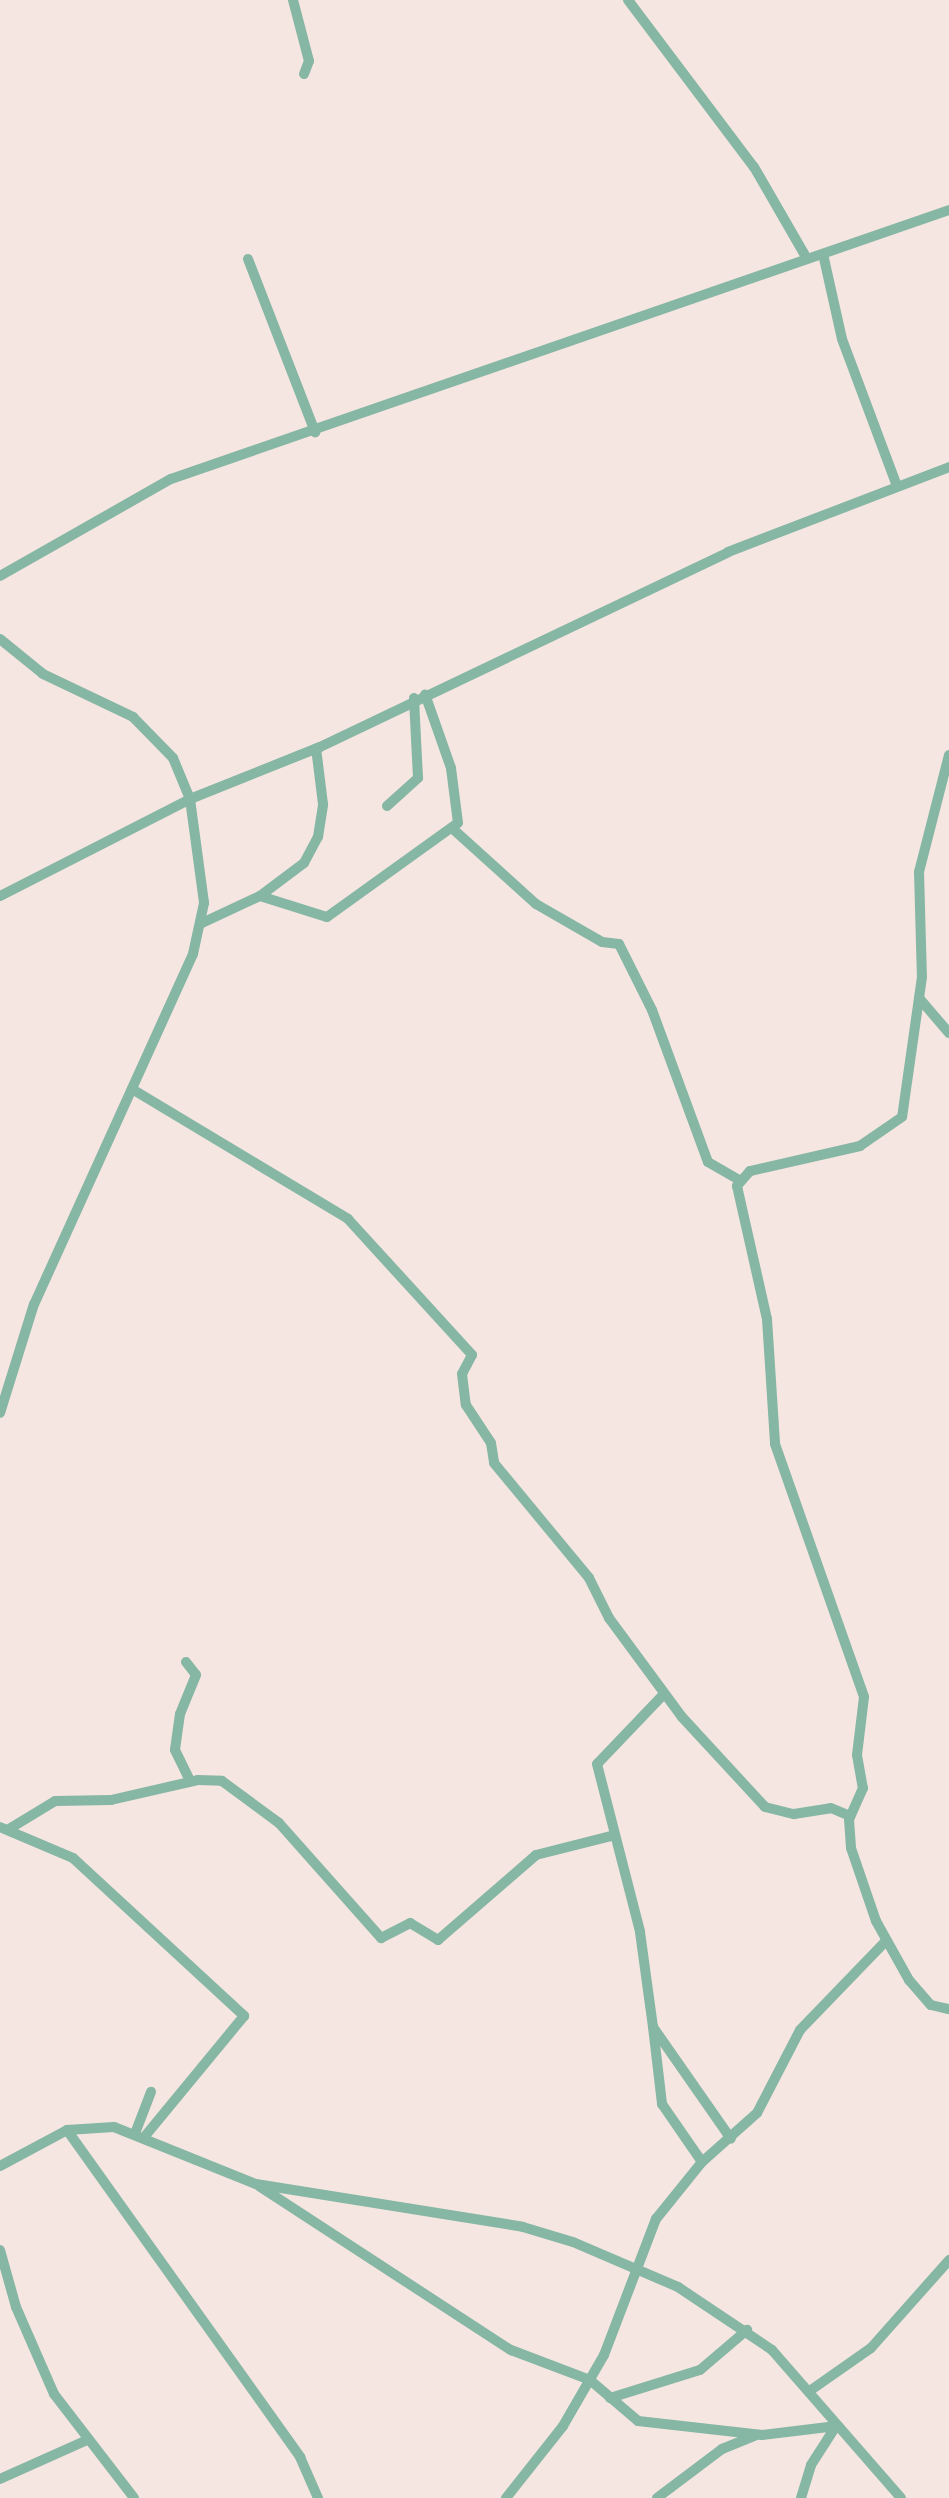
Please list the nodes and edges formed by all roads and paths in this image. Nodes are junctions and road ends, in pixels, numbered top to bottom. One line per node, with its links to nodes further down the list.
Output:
1 (293, 0): 3 (street)
2 (628, 0): 6 (street)
3 (304, 74)
4 (949, 210): 5 (street)
5 (823, 254): 6 (street); 10 (street)
6 (806, 257): 8 (street)
7 (247, 259): 8 (street)
8 (315, 432): 11 (street)
9 (949, 467): 10 (street)
10 (897, 486): 13 (street)
11 (0, 576)
12 (0, 639): 16 (street)
13 (419, 696): 14 (street); 17 (street); 18 (street)
14 (316, 748): 16 (street); 20 (street)
15 (949, 755): 22 (street)
16 (190, 799): 19 (street); 21 (street)
17 (387, 806)
18 (453, 829): 20 (street); 25 (street)
19 (0, 896)
20 (260, 896): 21 (street)
21 (202, 923): 24 (street)
22 (919, 998): 23 (street); 25 (street)
23 (949, 1033)
24 (132, 1089): 26 (street); 28 (street)
25 (739, 1180): 30 (street)
26 (0, 1413)
27 (186, 1662): 29 (street)
28 (663, 1695): 30 (street); 32 (street)
29 (190, 1781): 31 (street); 32 (street)
30 (850, 1816): 33 (street)
31 (5, 1828): 38 (street)
32 (611, 1836): 35 (street)
33 (886, 1941): 34 (street); 39 (street)
34 (949, 2009)
35 (653, 2027): 39 (street); 40 (street)
36 (151, 2092): 38 (street)
37 (67, 2130): 38 (street); 41 (street); 55 (street)
38 (141, 2133): 42 (street)
39 (731, 2139): 40 (street)
40 (702, 2162): 45 (street)
41 (0, 2166)
42 (257, 2184): 45 (street); 47 (street)
43 (0, 2250): 52 (street)
44 (949, 2259): 48 (street)
45 (636, 2266): 46 (street); 47 (street)
46 (747, 2330): 48 (street); 49 (street)
47 (590, 2380): 49 (street); 56 (street)
48 (811, 2390): 50 (street)
49 (610, 2398): 51 (street)
50 (836, 2426): 51 (street); 58 (street); 59 (street)
51 (756, 2435): 57 (street)
52 (85, 2441): 53 (street); 54 (street)
53 (0, 2479)
54 (134, 2498)
55 (318, 2498)
56 (506, 2498)
57 (657, 2498)
58 (801, 2498)
59 (901, 2498)

